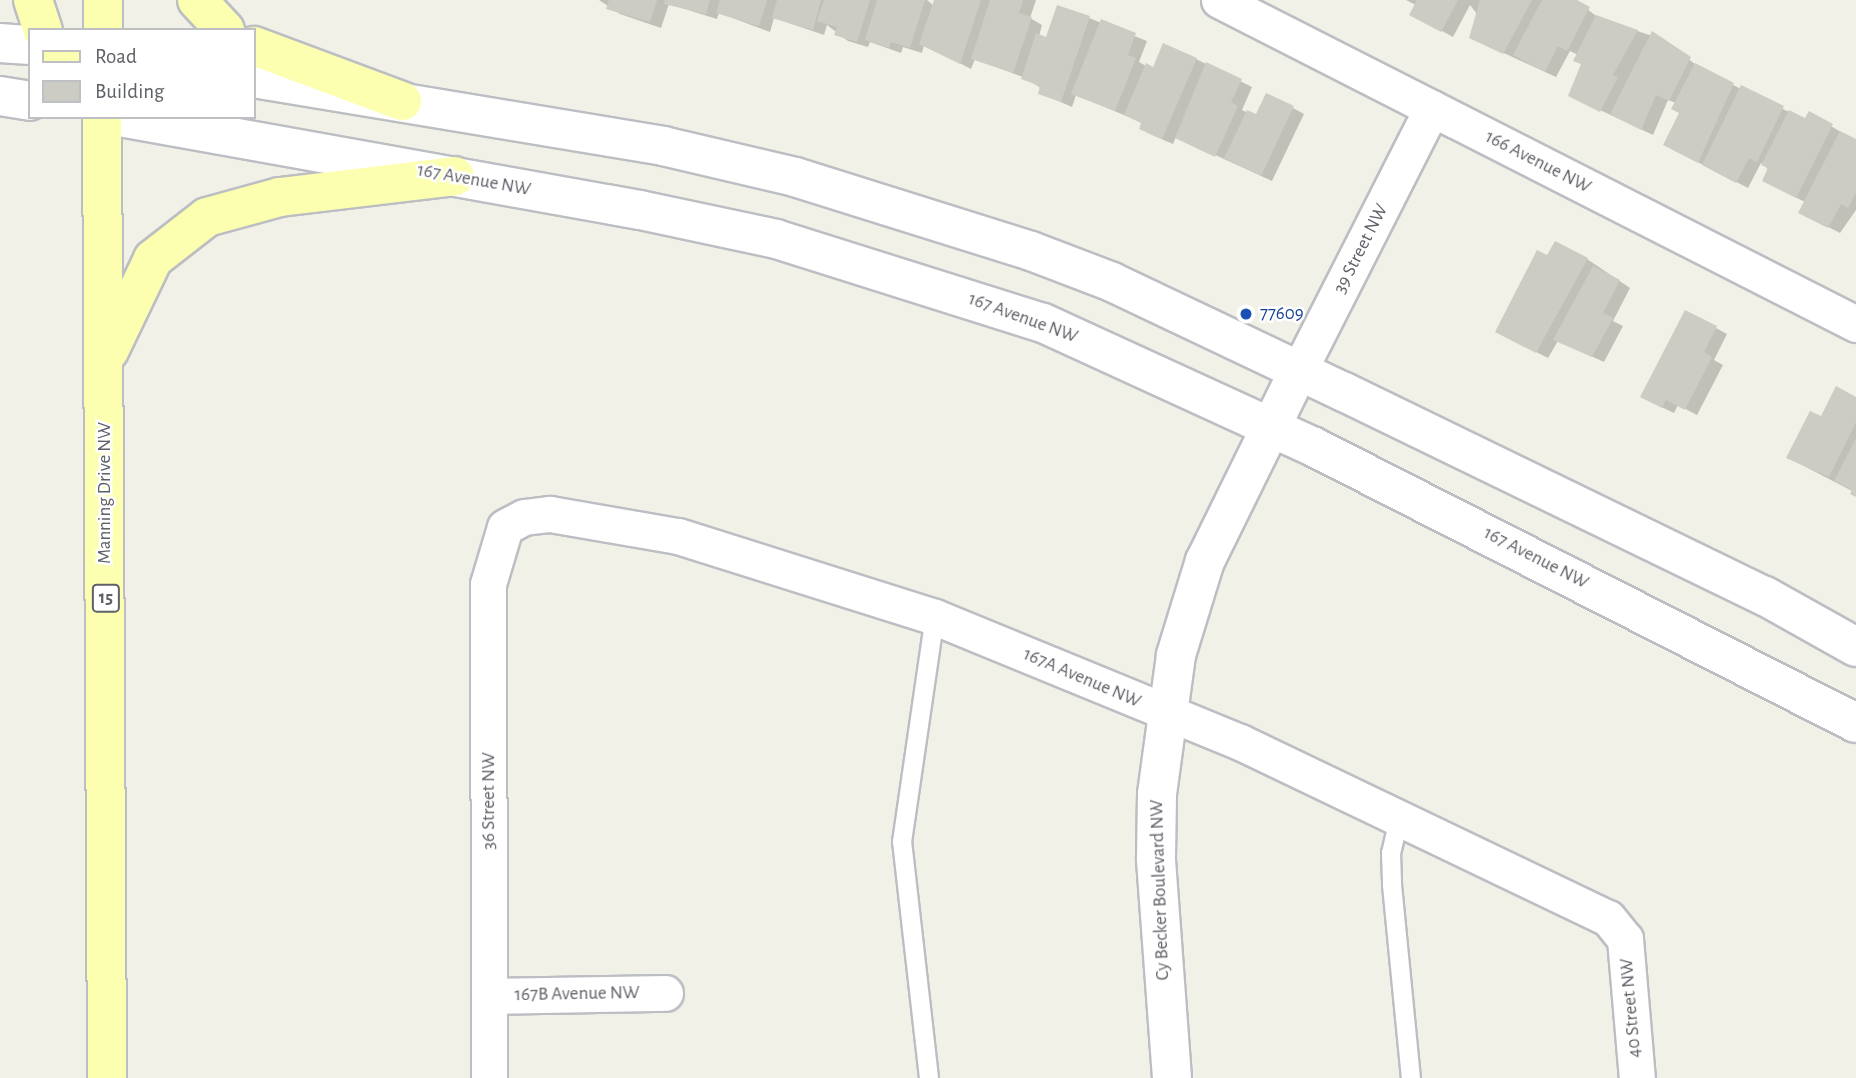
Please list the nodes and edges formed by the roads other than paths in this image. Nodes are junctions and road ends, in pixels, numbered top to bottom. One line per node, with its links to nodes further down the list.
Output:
1 (33, 0): 5 (main road)
2 (103, 0): 6 (main road)
3 (197, 0): 7 (main road)
4 (1219, 0): 15 (street, 166 Avenue NW)
5 (42, 28)
6 (103, 28)
7 (223, 28)
8 (0, 43): 9 (main road)
9 (28, 46)
10 (256, 47): 14 (main road)
11 (256, 78): 14 (main road)
12 (0, 96): 13 (main road)
13 (28, 101)
14 (402, 101): 21 (main road)
15 (1432, 108): 19 (street, 166 Avenue NW); 21 (street, 39 Street NW)
16 (102, 119): 20 (main road, Manning Drive NW / 15)
17 (131, 119): 18 (main road, 167 Avenue NW)
18 (455, 176): 20 (main road); 22 (main road, 167 Avenue NW)
19 (1856, 324)
20 (105, 359): 32 (main road, Manning Drive NW / 15)
21 (1294, 380): 22 (main road, Cy Becker Boulevard NW); 25 (main road)
22 (1269, 425): 26 (main road, Cy Becker Boulevard NW); 27 (main road, 167 Avenue NW)
23 (505, 527): 24 (street, 167A Avenue NW); 31 (street, 36 Street NW)
24 (935, 617): 26 (street, 167A Avenue NW); 34 (lane)
25 (1856, 648)
26 (1167, 714): 28 (street, 167A Avenue NW); 35 (main road, Cy Becker Boulevard NW)
27 (1856, 723)
28 (1399, 819): 29 (street, 167A Avenue NW); 36 (lane)
29 (1625, 939): 37 (street, 40 Street NW)
30 (665, 993): 31 (street, 167B Avenue NW)
31 (489, 996): 33 (street, 36 Street NW)
32 (107, 1078)
33 (489, 1078)
34 (929, 1078)
35 (1172, 1078)
36 (1411, 1078)
37 (1637, 1078)

